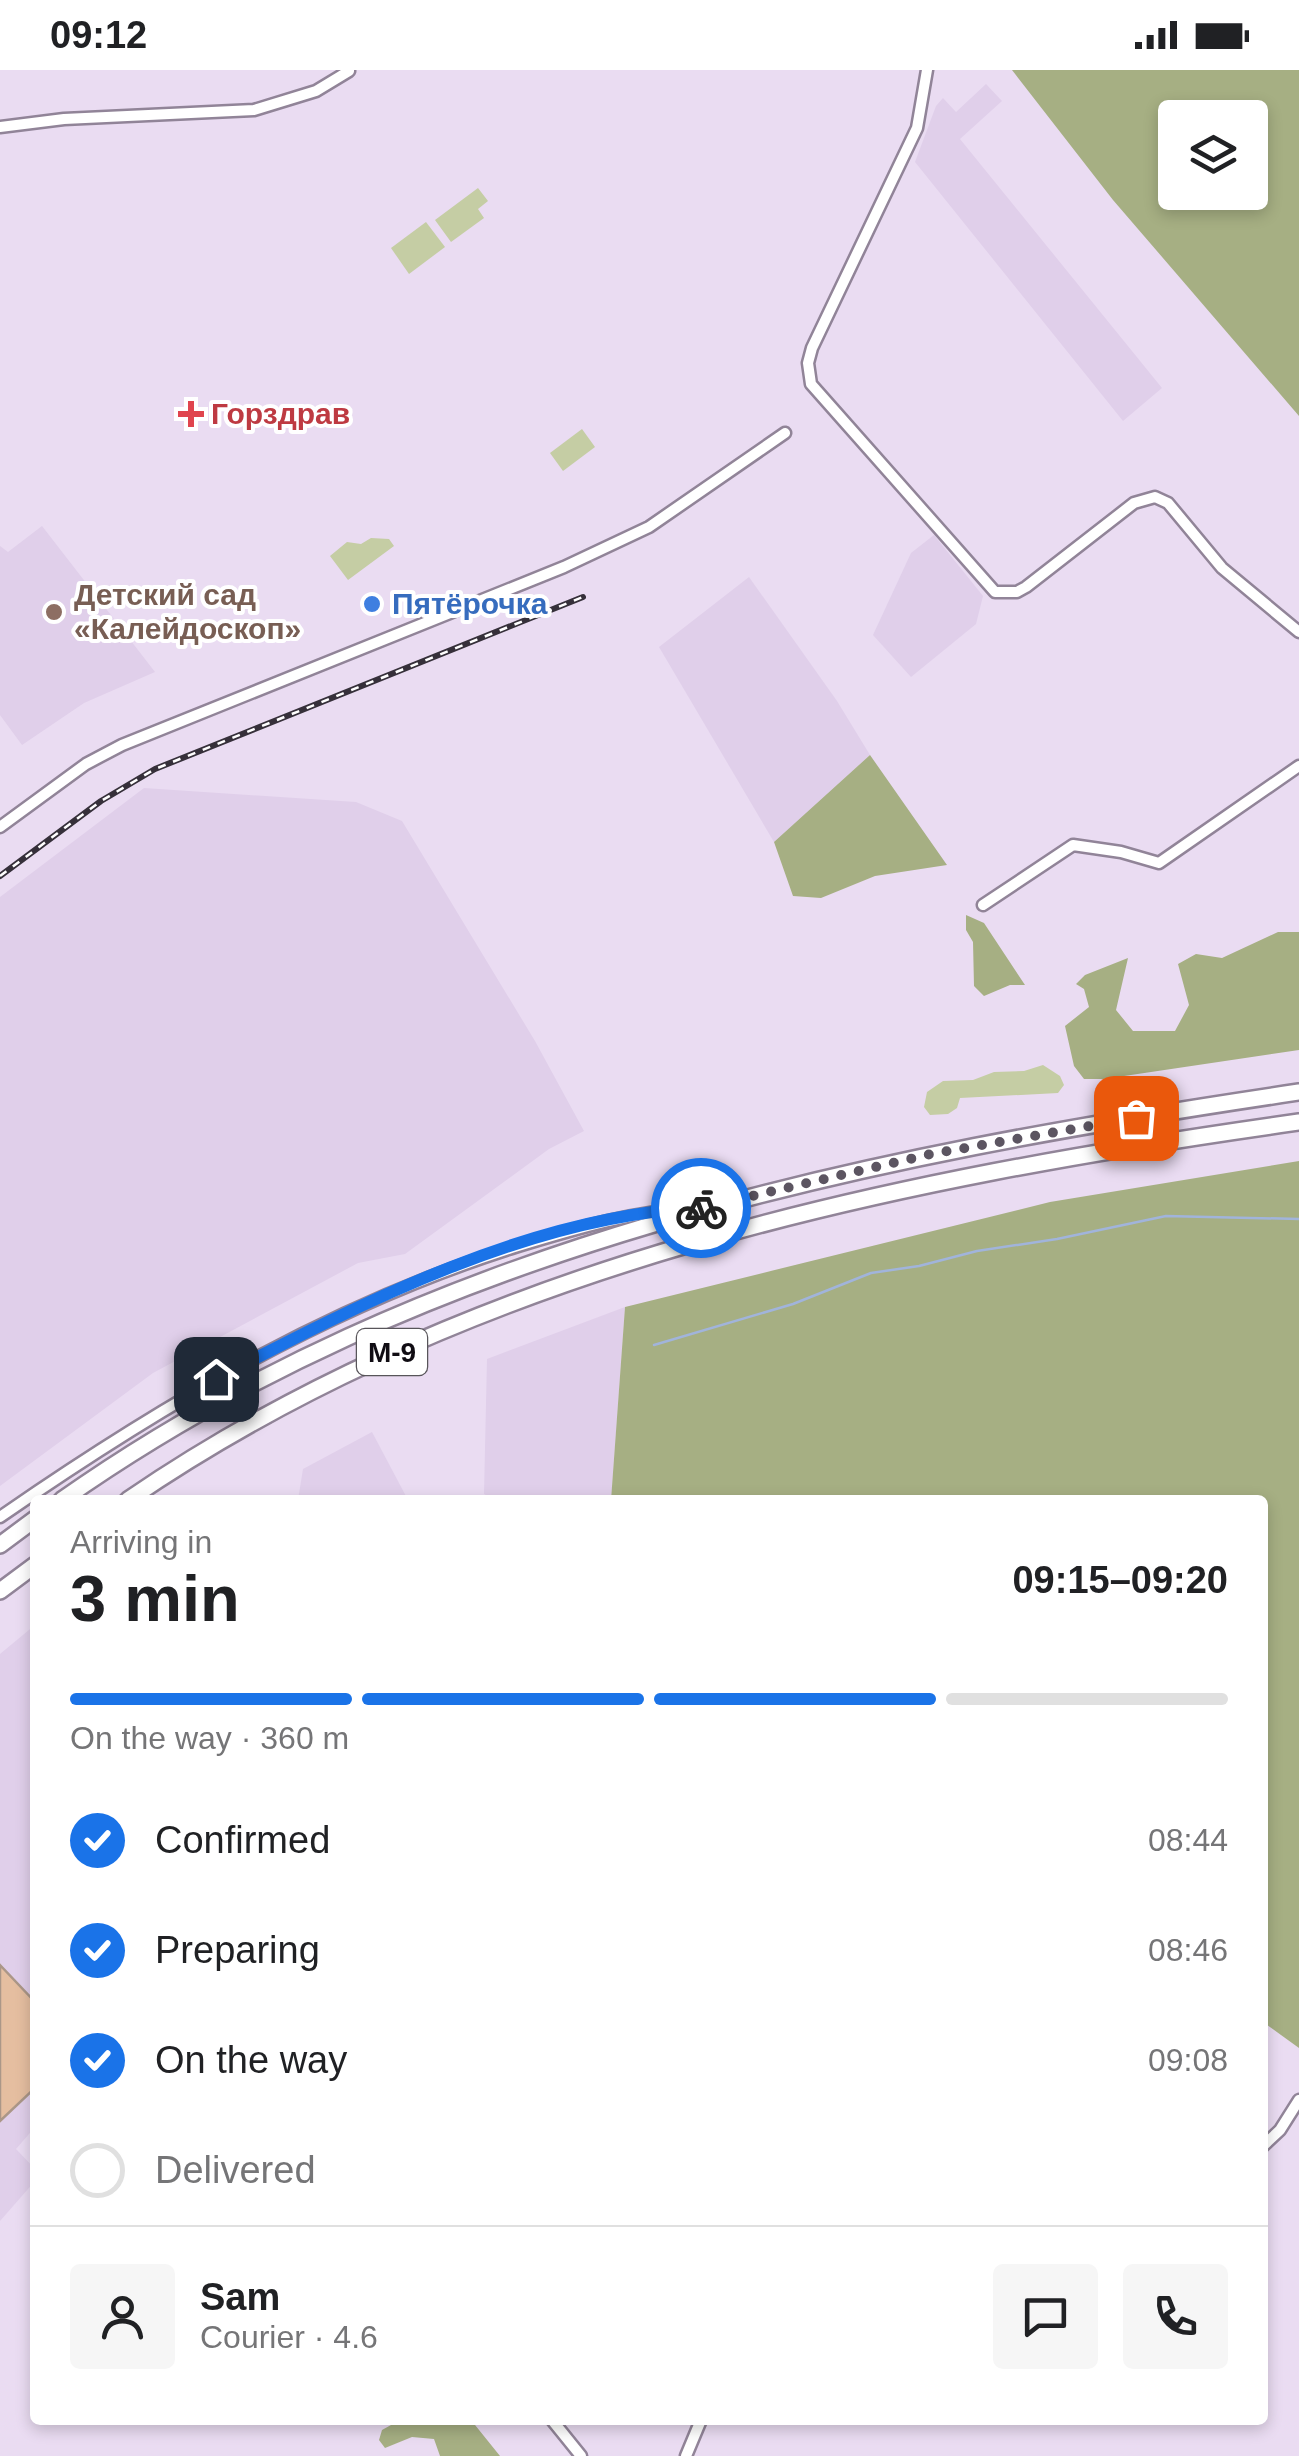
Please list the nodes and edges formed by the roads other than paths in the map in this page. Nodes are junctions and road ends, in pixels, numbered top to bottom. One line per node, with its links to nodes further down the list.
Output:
1 (927, 70): 5 (street)
2 (349, 71): 3 (street)
3 (0, 128)
4 (785, 433): 7 (street)
5 (1299, 632)
6 (1299, 766): 8 (street)
7 (0, 827)
8 (983, 905)
9 (1299, 1092): 11 (highway, М-9)
10 (1299, 1122): 14 (highway, М-9)
11 (708, 1207): 12 (street); 13 (highway, М-9)
12 (33, 1495)
13 (70, 1495)
14 (136, 1495)
15 (30, 1497): 16 (street)
16 (0, 1517)
17 (30, 1523): 18 (highway)
18 (0, 1545)
19 (30, 1570): 20 (highway)
20 (0, 1591)
21 (1299, 2100): 22 (street)
22 (1268, 2141)
23 (556, 2425): 25 (street)
24 (699, 2425): 26 (street)
25 (581, 2456)
26 (686, 2456)

